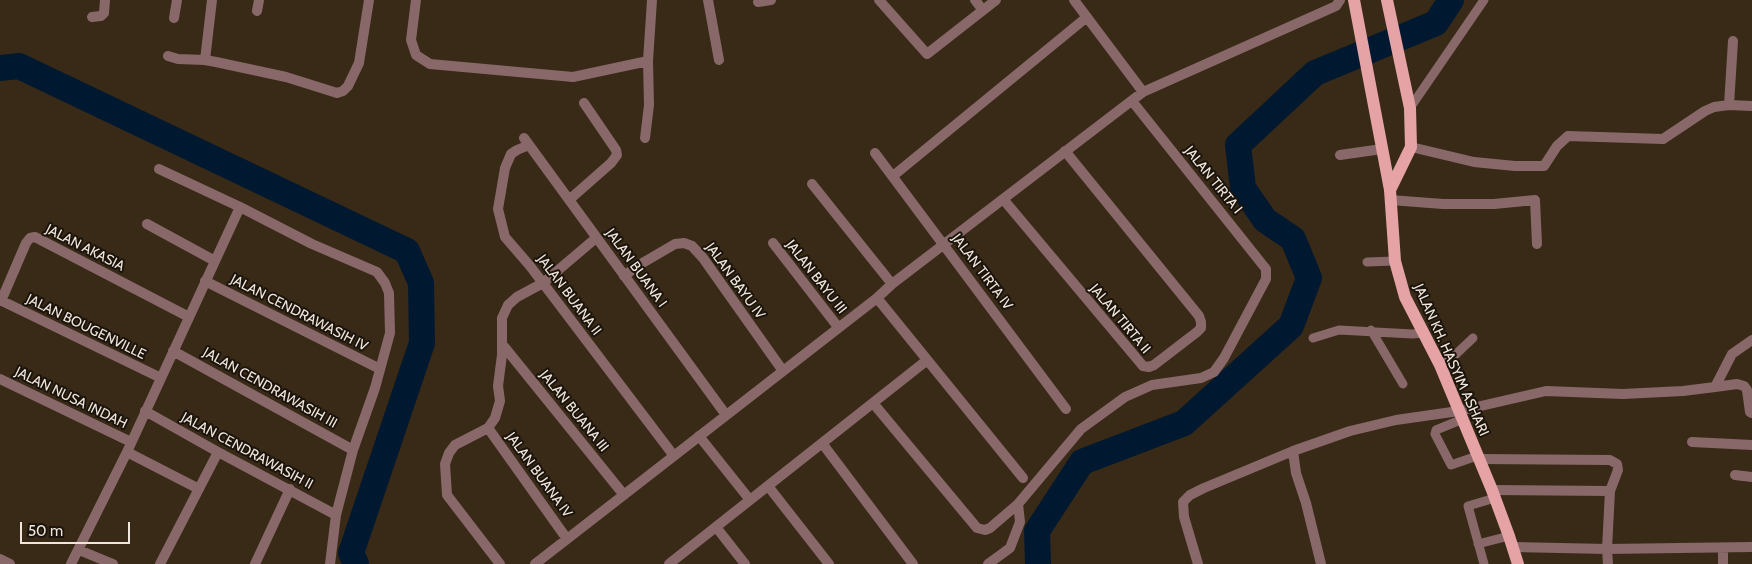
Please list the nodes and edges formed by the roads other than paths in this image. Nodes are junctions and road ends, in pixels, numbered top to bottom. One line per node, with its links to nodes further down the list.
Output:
1 (105, 0): 21 (street)
2 (177, 0): 23 (street)
3 (212, 0): 26 (street)
4 (258, 0): 20 (street)
5 (369, 0): 26 (street)
6 (416, 0): 28 (street)
7 (652, 0): 28 (street)
8 (708, 0): 27 (street)
9 (771, 0): 17 (street)
10 (879, 0): 19 (street)
11 (975, 0): 19 (street)
12 (996, 0): 19 (street)
13 (1074, 0): 22 (street)
14 (1340, 0): 29 (street)
15 (1484, 0): 34 (lane)
16 (1387, 1): 34 (main road, JALAN KH. HASYIM ASHARI)
17 (758, 2)
18 (1355, 2): 38 (main road, JALAN KH. HASYIM ASHARI)
19 (982, 10)
20 (256, 12)
21 (92, 17)
22 (1087, 17): 29 (street); 43 (street)
23 (174, 18)
24 (1734, 41): 32 (street)
25 (168, 56): 26 (street)
26 (205, 60)
27 (719, 60)
28 (648, 61): 35 (street)
29 (1143, 92): 30 (street)
30 (1132, 101): 39 (street); 107 (street, JALAN TIRTA I)
31 (584, 103): 47 (street)
32 (1730, 105): 33 (street); 37 (street)
33 (1752, 106)
34 (1410, 108): 37 (main road, JALAN KH. HASYIM ASHARI)
35 (645, 138)
36 (526, 142): 47 (street, JALAN BUANA I); 59 (street, JALAN BUANA II)
37 (1411, 147): 45 (main road, JALAN KH. HASYIM ASHARI)
38 (1382, 149): 41 (street); 45 (main road, JALAN KH. HASYIM ASHARI)
39 (1065, 151): 46 (street); 46 (street, JALAN TIRTA II)
40 (874, 152): 43 (street, JALAN TIRTA IV)
41 (1340, 154)
42 (159, 169): 48 (street)
43 (893, 176): 53 (street, JALAN TIRTA IV)
44 (812, 184): 60 (street)
45 (1390, 195): 52 (street); 55 (main road, JALAN KH. HASYIM ASHARI)
46 (1003, 199): 53 (street)
47 (569, 200): 50 (street, JALAN BUANA I)
48 (240, 207): 54 (street); 74 (street)
49 (147, 224): 54 (street)
50 (596, 238): 57 (street, JALAN BUANA I); 59 (street)
51 (773, 243): 64 (street, JALAN BAYU III)
52 (1537, 244)
53 (944, 245): 60 (street); 81 (street, JALAN TIRTA IV)
54 (215, 261): 58 (street)
55 (1394, 261): 56 (lane); 66 (main road, JALAN KH. HASYIM ASHARI)
56 (1367, 262)
57 (624, 276): 75 (street, JALAN BAYU IV); 84 (street, JALAN BUANA I)
58 (205, 281): 63 (street); 74 (street, JALAN CENDRAWASIH IV)
59 (543, 283): 70 (street); 95 (street, JALAN BUANA II)
60 (892, 284): 61 (street)
61 (877, 298): 64 (street); 72 (street)
62 (1, 300): 63 (street, JALAN AKASIA); 76 (street, JALAN BOUGENVILLE)
63 (189, 316): 71 (street)
64 (838, 327): 75 (street)
65 (1371, 330): 66 (lane); 67 (lane); 78 (lane)
66 (1424, 333): 73 (main road, JALAN KH. HASYIM ASHARI)
67 (1313, 338)
68 (1472, 338): 73 (lane)
69 (1752, 341): 79 (street)
70 (502, 344): 86 (street); 105 (street, JALAN BUANA III)
71 (173, 351): 76 (street); 92 (street, JALAN CENDRAWASIH III)
72 (926, 361): 80 (street); 99 (street)
73 (1440, 365): 85 (main road, JALAN KH. HASYIM ASHARI)
74 (380, 369): 92 (street)
75 (783, 370): 84 (street)
76 (161, 378): 82 (street)
77 (0, 379): 91 (street, JALAN NUSA INDAH)
78 (1403, 384)
79 (1715, 386): 83 (street); 85 (street)
80 (873, 403): 89 (street); 107 (street)
81 (1066, 409)
82 (145, 411): 91 (street); 94 (street, JALAN CENDRAWASIH II)
83 (1752, 413)
84 (726, 415): 87 (street)
85 (1461, 415): 93 (street); 96 (main road, JALAN KH. HASYIM ASHARI); 96 (lane)
86 (488, 428): 110 (street, JALAN BUANA IV); 124 (street)
87 (699, 436): 95 (street); 106 (street)
88 (1692, 442): 90 (street)
89 (822, 443): 100 (street); 129 (street)
90 (1752, 445)
91 (129, 447): 101 (street, JALAN NUSA INDAH); 116 (street)
92 (353, 450): 108 (street)
93 (1293, 451): 131 (street); 132 (street)
94 (218, 452): 101 (street); 102 (street, JALAN CENDRAWASIH II)
95 (674, 456): 105 (street)
96 (1478, 458): 103 (street); 104 (main road, JALAN KH. HASYIM ASHARI)
97 (1735, 475): 98 (street)
98 (1752, 477)
99 (1023, 478)
100 (768, 486): 106 (street); 128 (street)
101 (199, 489): 121 (street)
102 (290, 489): 108 (street, JALAN CENDRAWASIH II); 122 (street)
103 (1610, 491): 104 (street); 115 (street)
104 (1493, 494): 111 (main road, JALAN KH. HASYIM ASHARI); 112 (lane)
105 (624, 495): 110 (street)
106 (750, 500): 109 (street)
107 (1018, 504): 130 (street)
108 (336, 514): 123 (street)
109 (716, 527): 126 (street); 127 (street)
110 (567, 538): 125 (street)
111 (1511, 541): 112 (lane); 115 (street); 134 (main road, JALAN KH. HASYIM ASHARI)
112 (1478, 544): 133 (lane)
113 (1752, 547): 114 (street)
114 (1723, 548): 115 (street); 136 (street)
115 (1607, 549): 135 (street)
116 (79, 550): 119 (street); 120 (street)
117 (0, 559): 118 (street)
118 (10, 564)
119 (71, 564)
120 (113, 564)
121 (160, 564)
122 (255, 564)
123 (330, 564)
124 (500, 564)
125 (535, 564)
126 (670, 564)
127 (745, 564)
128 (829, 564)
129 (913, 564)
130 (988, 564)
131 (1198, 564)
132 (1321, 564)
133 (1484, 564)
134 (1518, 564)
135 (1608, 564)
136 (1723, 564)

